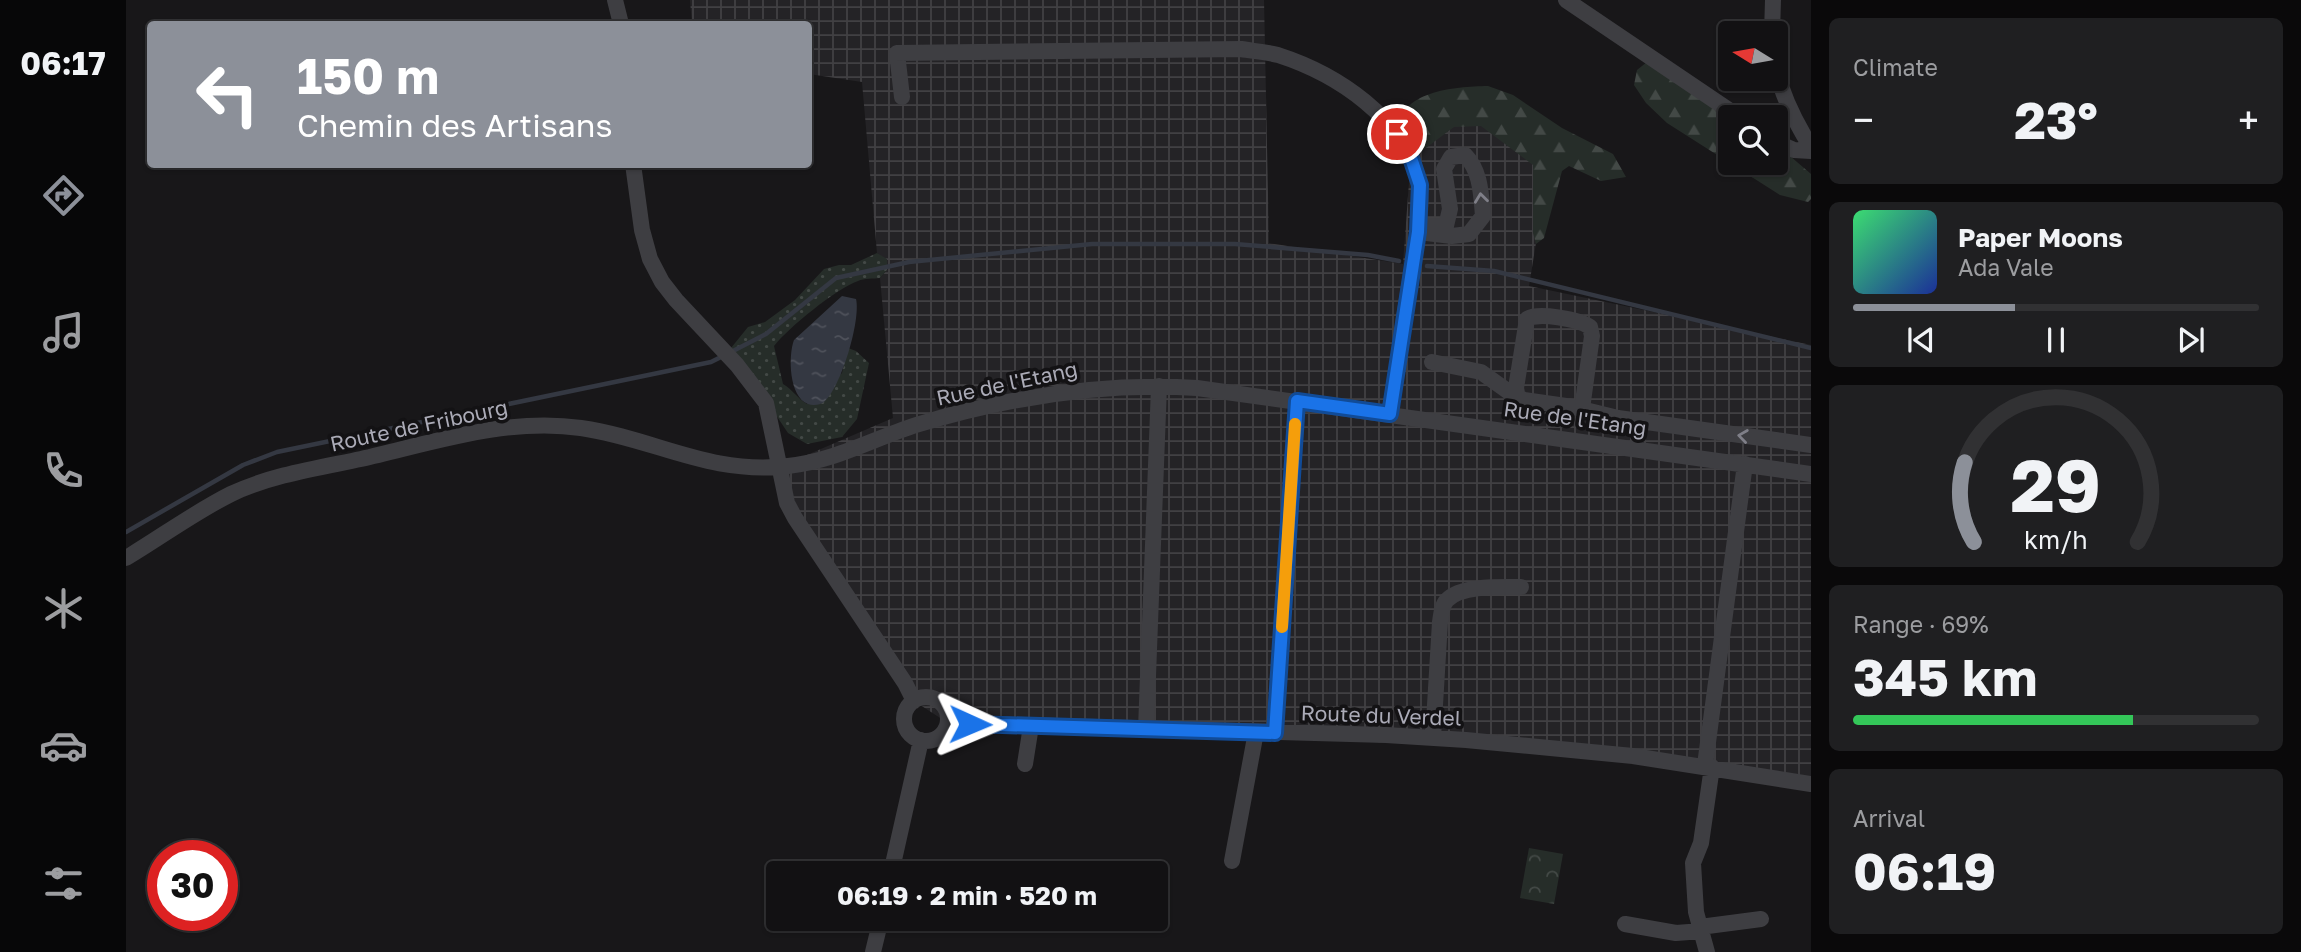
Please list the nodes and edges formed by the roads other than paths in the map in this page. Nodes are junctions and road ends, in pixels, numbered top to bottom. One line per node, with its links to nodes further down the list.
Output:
1 (615, 0): 4 (street)
2 (1566, 0): 8 (street)
3 (1773, 0): 5 (street)
4 (620, 21)
5 (1772, 21)
6 (1782, 91): 10 (street)
7 (902, 97): 12 (street)
8 (1721, 105)
9 (1788, 147): 10 (street)
10 (1811, 149)
11 (634, 168): 23 (street)
12 (1418, 229): 12 (street, one-way to 12); 18 (street)
13 (1432, 362): 15 (street)
14 (1158, 386): 16 (street, Rue de l'Etang); 23 (street, Rue de l'Etang); 30 (street)
15 (1518, 398): 17 (street); 17 (street)
16 (1297, 401): 18 (street, Rue de l'Etang); 32 (street)
17 (1582, 410): 19 (street)
18 (1390, 414): 21 (street, Rue de l'Etang)
19 (1618, 418): 20 (street, one-way to 19); 21 (street)
20 (1811, 445)
21 (1614, 446): 22 (street, Rue de l'Etang)
22 (1745, 464): 24 (street, Rue de l'Etang); 36 (street)
23 (779, 467): 25 (street, Route de Fribourg); 27 (street)
24 (1811, 474)
25 (126, 558)
26 (1521, 587): 33 (street)
27 (914, 701): 28 (street); 34 (street)
28 (948, 723): 29 (street, Route du Verdel); 34 (street)
29 (1031, 726): 30 (street, Route du Verdel); 35 (street)
30 (1146, 729): 31 (street, Route du Verdel)
31 (1256, 732): 32 (street, Route du Verdel); 39 (street)
32 (1275, 733): 33 (street, Route du Verdel)
33 (1433, 738): 36 (street, Route du Verdel)
34 (921, 740): 38 (street)
35 (1024, 764)
36 (1708, 766): 37 (street, Route du Verdel); 42 (street)
37 (1811, 784)
38 (894, 861)
39 (1232, 862)
40 (1761, 919): 42 (street)
41 (1625, 924): 42 (street)
42 (1701, 929): 45 (street)
43 (878, 931): 44 (street)
44 (873, 952)
45 (1707, 952)

